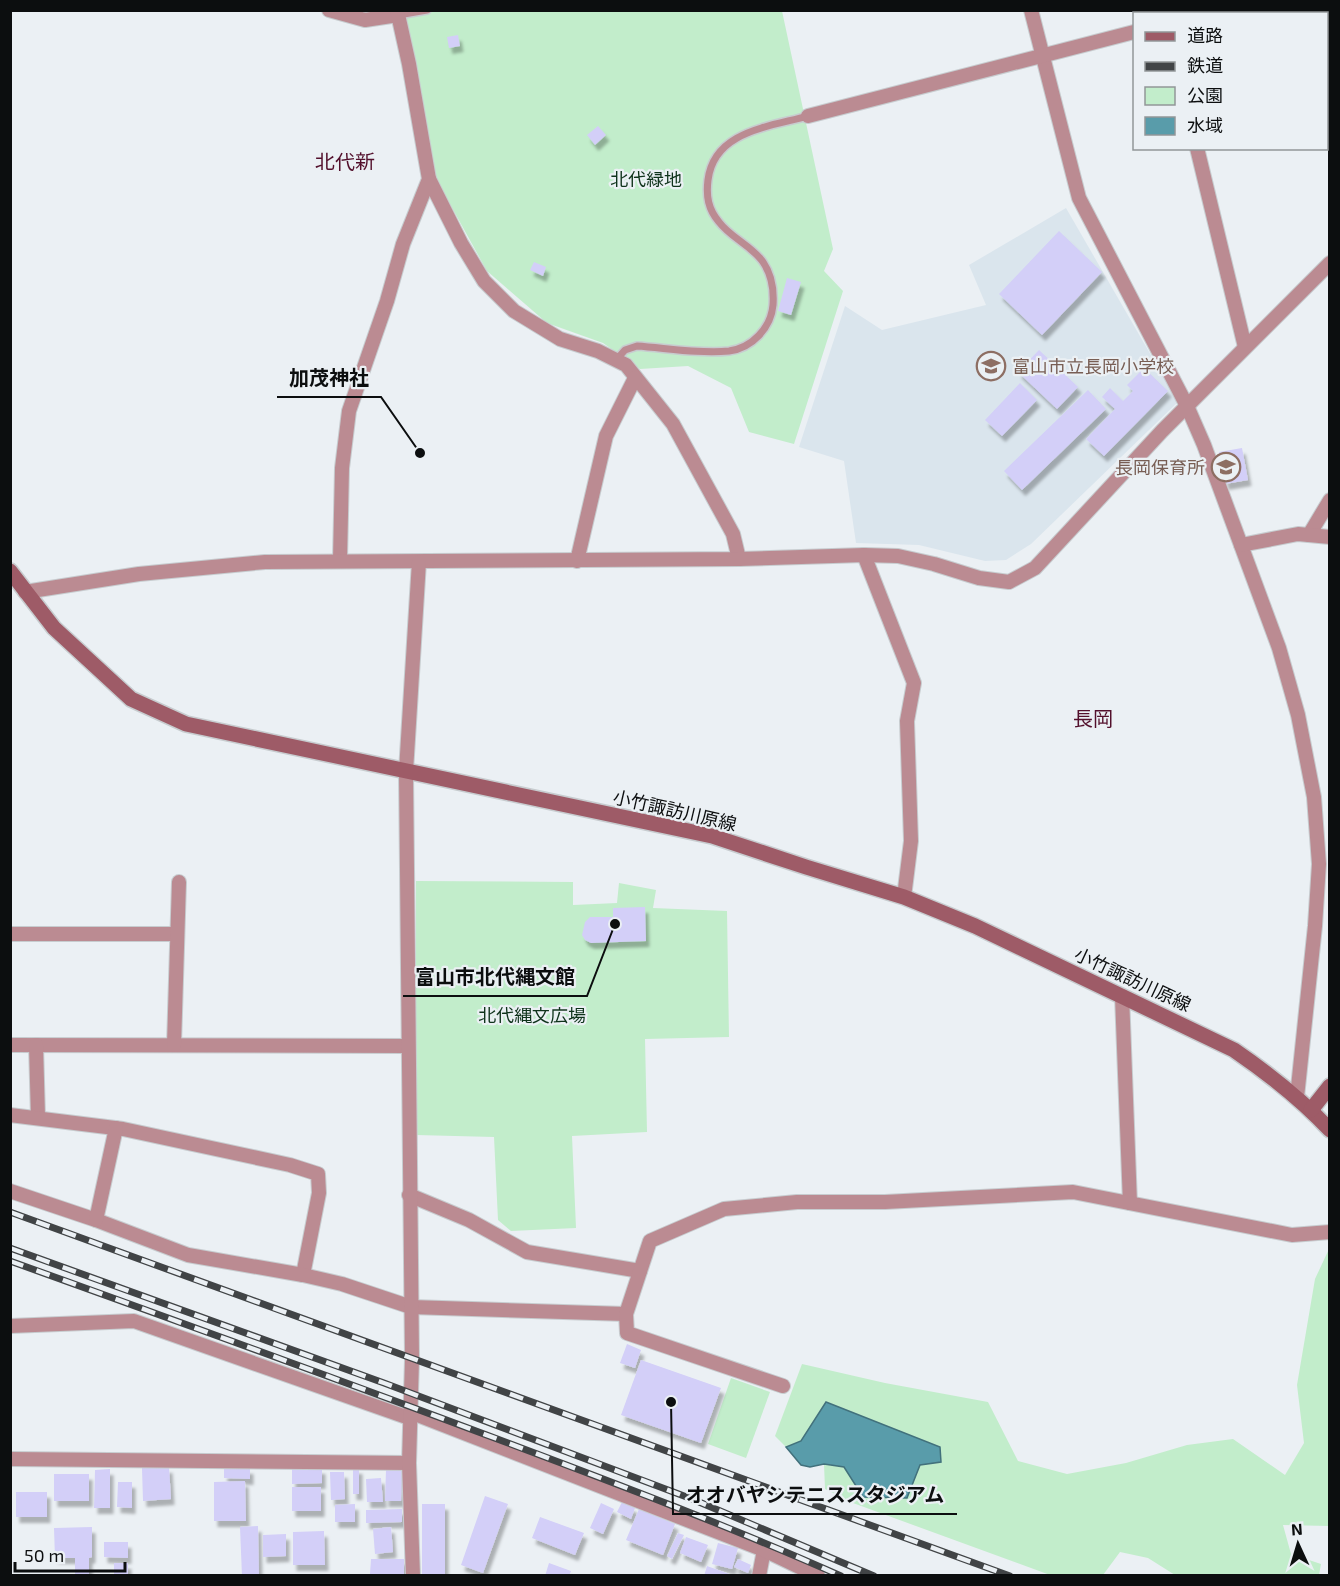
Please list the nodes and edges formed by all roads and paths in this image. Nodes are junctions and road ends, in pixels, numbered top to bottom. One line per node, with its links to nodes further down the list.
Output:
1 (329, 10): 4 (street)
2 (427, 10): 4 (lane)
3 (1031, 10): 6 (street)
4 (398, 13): 9 (street)
5 (1133, 32): 6 (street)
6 (1042, 55): 7 (street); 14 (street)
7 (808, 116): 12 (lane)
8 (1197, 150): 11 (street)
9 (429, 179): 12 (street); 20 (street)
10 (1329, 263): 11 (street)
11 (1245, 347): 14 (street)
12 (615, 360): 13 (street)
13 (635, 378): 21 (street); 22 (street)
14 (1187, 406): 18 (street); 19 (street)
15 (1329, 500): 16 (street)
16 (1309, 535): 17 (street); 18 (street)
17 (1329, 537)
18 (1241, 545): 37 (street)
19 (864, 555): 21 (street); 28 (street)
20 (340, 560): 23 (street); 25 (street)
21 (739, 560): 22 (street)
22 (577, 561): 23 (street)
23 (419, 562): 26 (street)
24 (10, 571): 25 (main road, 小竹諏訪川原線)
25 (25, 592): 26 (main road, 小竹諏訪川原線)
26 (406, 771): 28 (main road, 小竹諏訪川原線); 35 (street)
27 (179, 882): 30 (street)
28 (904, 897): 31 (main road, 小竹諏訪川原線)
29 (10, 934): 30 (street)
30 (176, 934): 34 (street)
31 (1122, 996): 37 (main road, 小竹諏訪川原線); 45 (street)
32 (10, 1045): 33 (street)
33 (36, 1045): 34 (street); 40 (street)
34 (174, 1046): 35 (street)
35 (408, 1046): 44 (street)
36 (1329, 1086): 38 (main road)
37 (1298, 1097): 38 (main road, 小竹諏訪川原線)
38 (1311, 1110): 42 (main road, 小竹諏訪川原線)
39 (10, 1115): 40 (street)
40 (38, 1117): 41 (street)
41 (116, 1128): 46 (street); 49 (street)
42 (1329, 1130)
43 (10, 1191): 46 (street)
44 (410, 1195): 48 (street); 50 (street)
45 (1130, 1203): 47 (street); 48 (street)
46 (96, 1220): 49 (street)
47 (1329, 1232)
48 (640, 1271): 51 (street)
49 (303, 1275): 50 (street)
50 (411, 1306): 51 (street); 54 (street)
51 (626, 1314): 53 (street)
52 (10, 1326): 54 (street)
53 (783, 1386)
54 (410, 1415): 56 (street); 57 (street)
55 (10, 1459): 56 (street)
56 (409, 1463): 58 (street)
57 (764, 1550): 59 (street); 60 (street)
58 (413, 1575)
59 (759, 1575)
60 (818, 1575)

